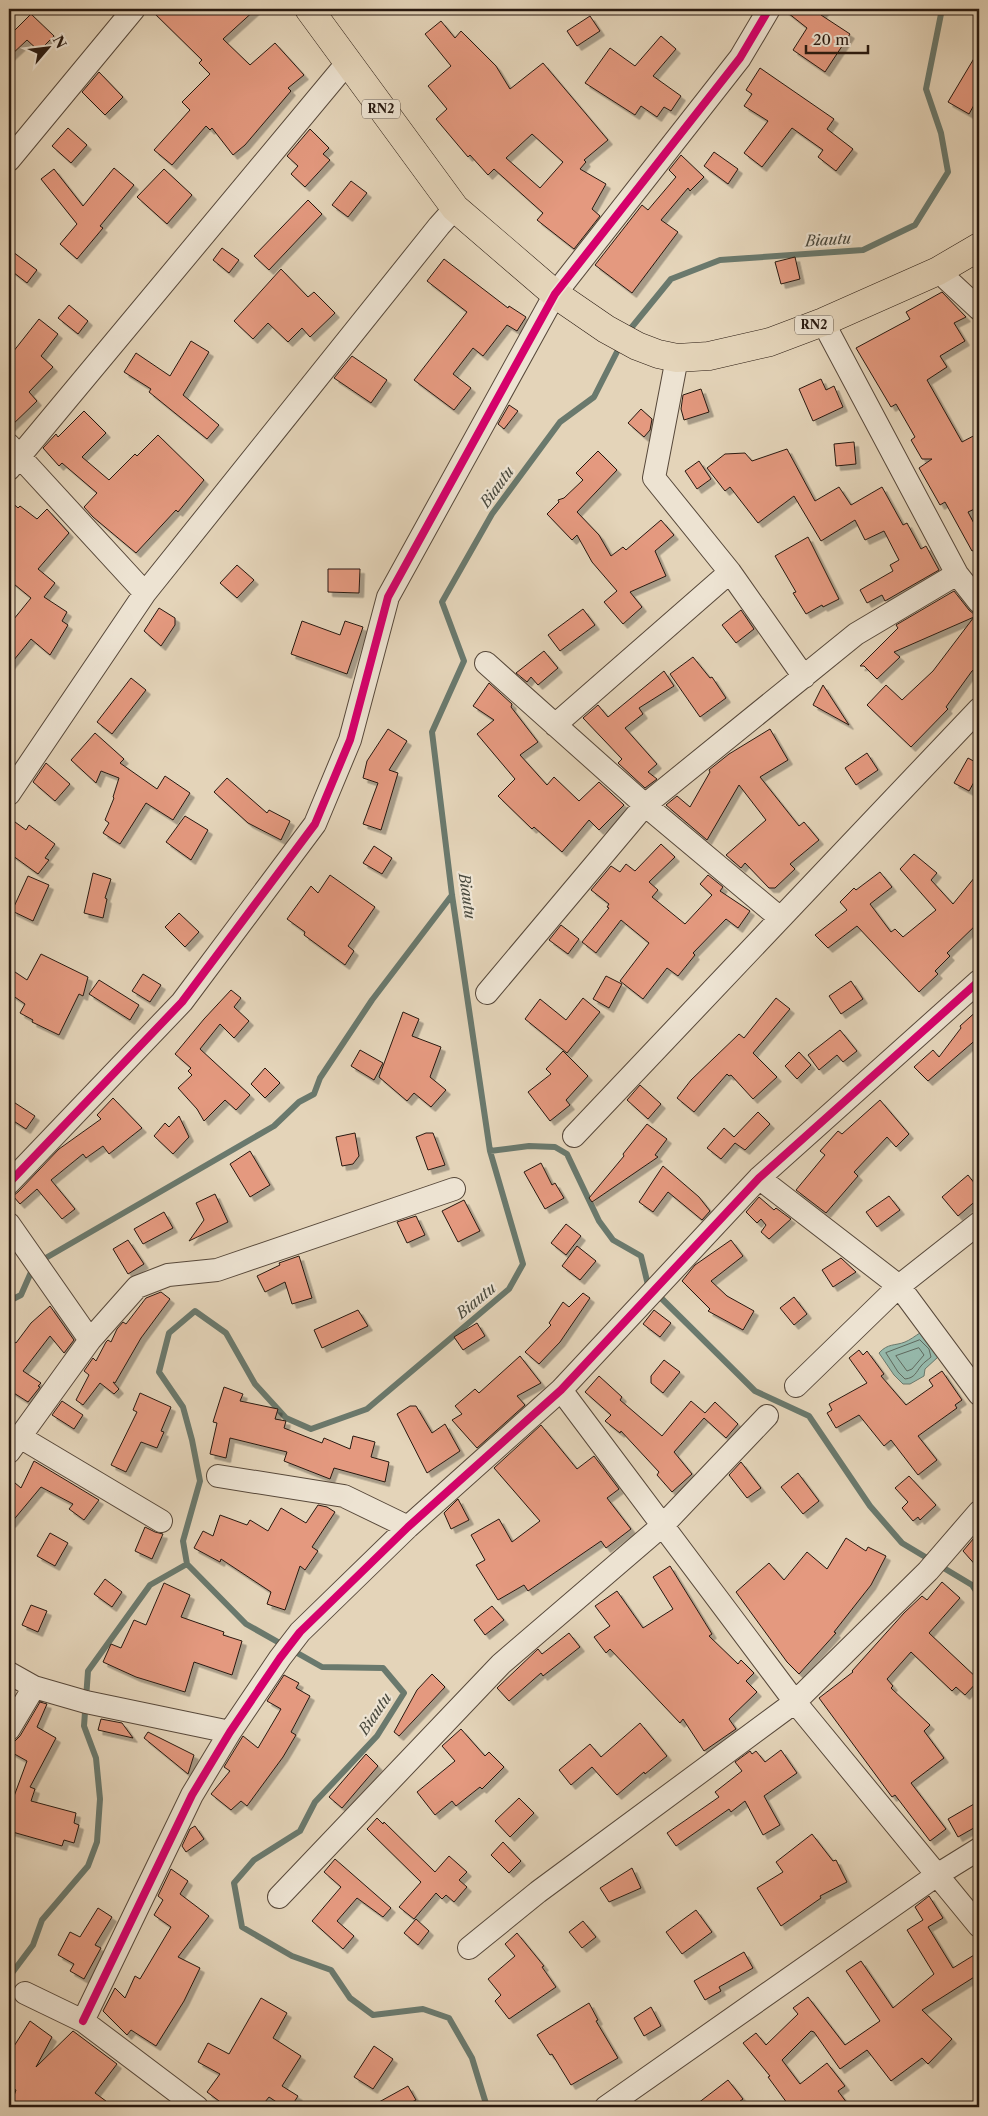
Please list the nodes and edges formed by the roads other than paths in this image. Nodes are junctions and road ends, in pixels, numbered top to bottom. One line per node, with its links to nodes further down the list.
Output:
1 (134, 9): 5 (street)
2 (309, 9): 4 (highway, RN2)
3 (769, 9): 9 (street)
4 (347, 63): 6 (highway, RN2); 13 (street)
5 (9, 160)
6 (455, 208): 9 (highway, RN2); 16 (street)
7 (979, 247): 8 (highway, RN2)
8 (938, 271): 10 (street); 11 (highway, RN2)
9 (555, 294): 12 (highway, RN2); 29 (street)
10 (979, 309)
11 (823, 322): 12 (highway, RN2); 15 (street)
12 (677, 358): 14 (street)
13 (12, 457): 16 (street)
14 (730, 572): 19 (street); 21 (street)
15 (957, 574): 17 (street); 19 (street)
16 (144, 593): 22 (street)
17 (979, 602)
18 (486, 663): 21 (street)
19 (804, 677): 23 (street)
20 (979, 709): 24 (street)
21 (555, 725): 23 (street)
22 (9, 794)
23 (644, 805): 24 (street); 26 (street)
24 (780, 918): 27 (street)
25 (979, 981): 28 (street)
26 (488, 993)
27 (574, 1136)
28 (759, 1178): 33 (street); 36 (street)
29 (9, 1183)
30 (454, 1189): 34 (street)
31 (979, 1223): 33 (street)
32 (9, 1224): 34 (street)
33 (899, 1286): 35 (street); 37 (street)
34 (90, 1340): 39 (street)
35 (796, 1386)
36 (561, 1390): 43 (street); 44 (street)
37 (979, 1394)
38 (767, 1416): 43 (street)
39 (14, 1445): 42 (street)
40 (218, 1476): 44 (street)
41 (979, 1512): 47 (street)
42 (161, 1521)
43 (663, 1525): 47 (street); 52 (street)
44 (408, 1527): 49 (street)
45 (9, 1673): 46 (street)
46 (34, 1687): 48 (street); 49 (street)
47 (795, 1702): 51 (street); 54 (street)
48 (9, 1729)
49 (230, 1732): 56 (street)
50 (979, 1850): 51 (street)
51 (938, 1875): 53 (street); 58 (street)
52 (279, 1897)
53 (979, 1926)
54 (469, 1948)
55 (25, 1993): 56 (street)
56 (83, 2021): 57 (street)
57 (197, 2107)
58 (606, 2107)

